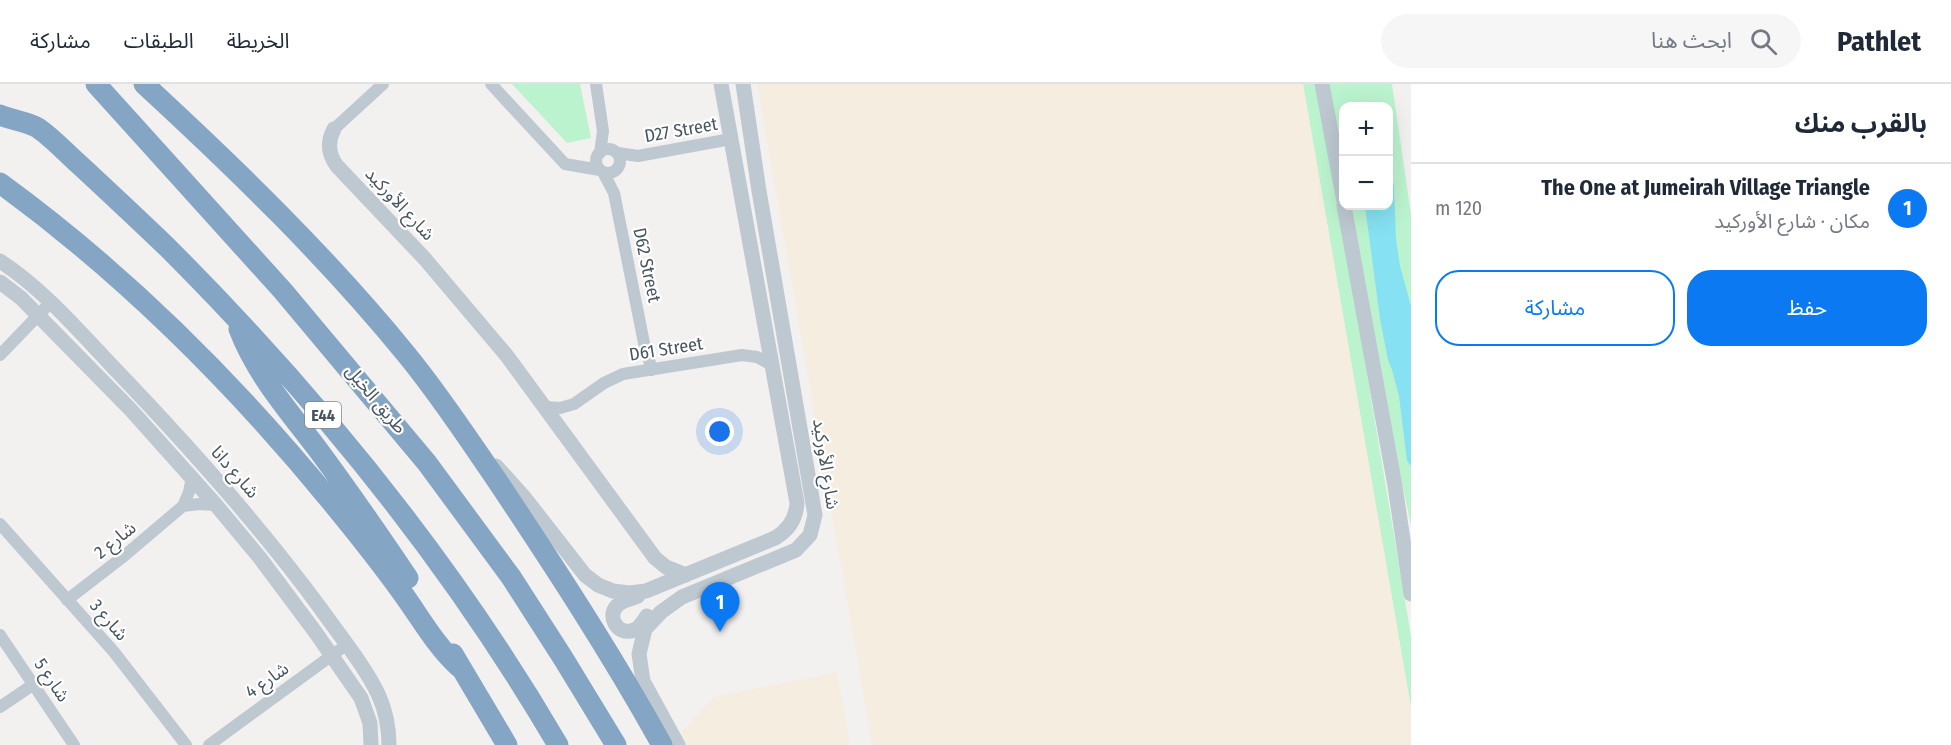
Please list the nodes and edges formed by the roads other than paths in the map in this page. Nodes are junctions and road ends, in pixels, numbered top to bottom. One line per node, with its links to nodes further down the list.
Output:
1 (96, 84): 56 (highway, طريق الخيل)
2 (144, 84): 33 (highway)
3 (383, 84): 10 (street)
4 (491, 84): 15 (street)
5 (596, 84): 11 (street)
6 (722, 84): 12 (street, شارع الأوركيد)
7 (743, 84): 19 (street, شارع الأوركيد)
8 (1322, 84): 17 (street)
9 (0, 115): 26 (highway, E44)
10 (334, 129): 31 (street, شارع الأوركيد)
11 (603, 131): 13 (street); 14 (street)
12 (731, 139): 14 (street, D27 Street); 19 (street); 28 (street, شارع الأوركيد)
13 (599, 154): 14 (street); 15 (street); 16 (street)
14 (617, 159): 16 (street); 20 (street, D62 Street)
15 (579, 166): 16 (street)
16 (602, 171): 20 (street, D62 Street)
17 (1339, 177)
18 (0, 183): 46 (highway)
19 (759, 191): 41 (street, شارع الأوركيد)
20 (614, 193): 29 (street, D62 Street)
21 (1345, 210): 40 (street)
22 (0, 261): 24 (street, شارع دانا)
23 (0, 282): 25 (street, شارع دانا)
24 (50, 303): 25 (street); 44 (street, شارع دانا)
25 (39, 315): 27 (street); 34 (street, شارع دانا)
26 (235, 317): 46 (highway); 55 (highway, E44)
27 (0, 355)
28 (770, 364): 29 (street, D61 Street); 38 (street, شارع الأوركيد)
29 (648, 370): 30 (street, D61 Street)
30 (574, 404): 31 (street, D61 Street); 32 (street)
31 (546, 407): 32 (street, شارع الأوركيد)
32 (563, 430): 38 (street, شارع الأوركيد)
33 (475, 446): 39 (street, شارع الأوركيد); 57 (highway)
34 (192, 477): 35 (street, شارع دانا); 36 (street)
35 (216, 504): 36 (street); 45 (street, شارع دانا)
36 (183, 506): 42 (street, شارع 2)
37 (0, 524): 42 (street, شارع 3)
38 (686, 575): 39 (street, شارع الأوركيد)
39 (654, 588): 41 (street)
40 (1411, 594)
41 (682, 597): 58 (street, شارع الأوركيد)
42 (67, 600): 50 (street, شارع 3)
43 (0, 635): 47 (street, شارع 5)
44 (346, 645): 45 (street, شارع 4); 53 (street, شارع دانا)
45 (332, 656): 51 (street, شارع 4); 52 (street, شارع دانا)
46 (459, 667): 54 (highway)
47 (34, 684): 48 (street); 49 (street, شارع 5)
48 (0, 707)
49 (74, 745)
50 (186, 745)
51 (209, 745)
52 (371, 745)
53 (388, 745)
54 (507, 745)
55 (558, 745)
56 (616, 745)
57 (662, 745)
58 (678, 745)

